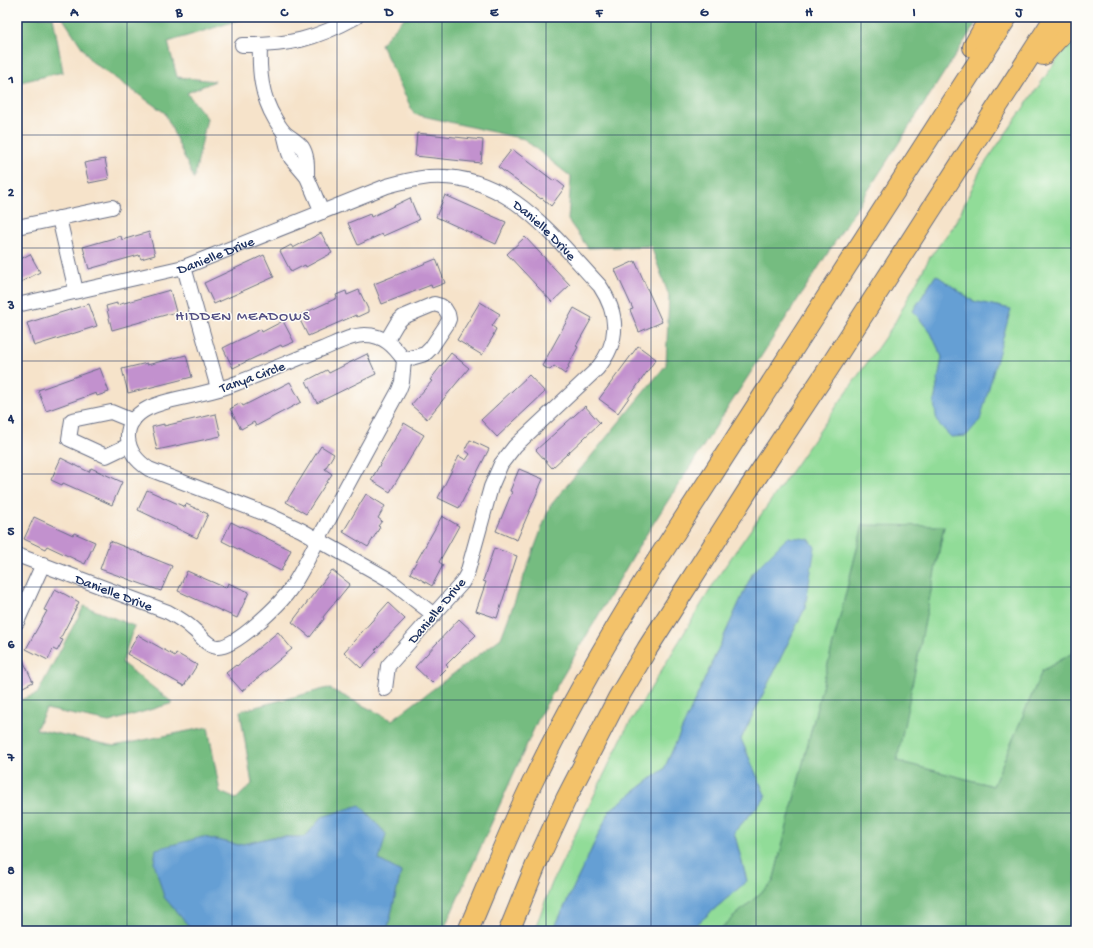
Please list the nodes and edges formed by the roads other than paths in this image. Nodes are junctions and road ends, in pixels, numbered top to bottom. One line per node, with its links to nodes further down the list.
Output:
1 (356, 17): 7 (street)
2 (990, 17): 12 (highway)
3 (1007, 17): 12 (highway)
4 (1055, 17): 8 (highway)
5 (1076, 18): 8 (highway)
6 (242, 45): 7 (street)
7 (260, 45): 10 (street)
8 (1005, 96): 29 (highway)
9 (112, 207): 11 (street)
10 (322, 212): 14 (street, Danielle Drive); 25 (street, Danielle Drive)
11 (59, 218): 13 (street); 15 (street)
12 (877, 218): 28 (highway)
13 (17, 227)
14 (184, 267): 15 (street, Danielle Drive); 19 (street)
15 (76, 291): 16 (street, Danielle Drive)
16 (17, 306)
17 (387, 340): 18 (street); 18 (street); 19 (street, Tanya Circle)
18 (404, 360): 22 (street)
19 (218, 388): 20 (street, Tanya Circle)
20 (133, 421): 21 (street); 21 (street)
21 (129, 445): 22 (street)
22 (318, 539): 24 (street, Danielle Drive); 25 (street)
23 (17, 555): 24 (street, Danielle Drive)
24 (42, 564): 26 (street)
25 (434, 615): 27 (street, Danielle Drive)
26 (17, 622)
27 (385, 689)
28 (468, 931)
29 (509, 931)

